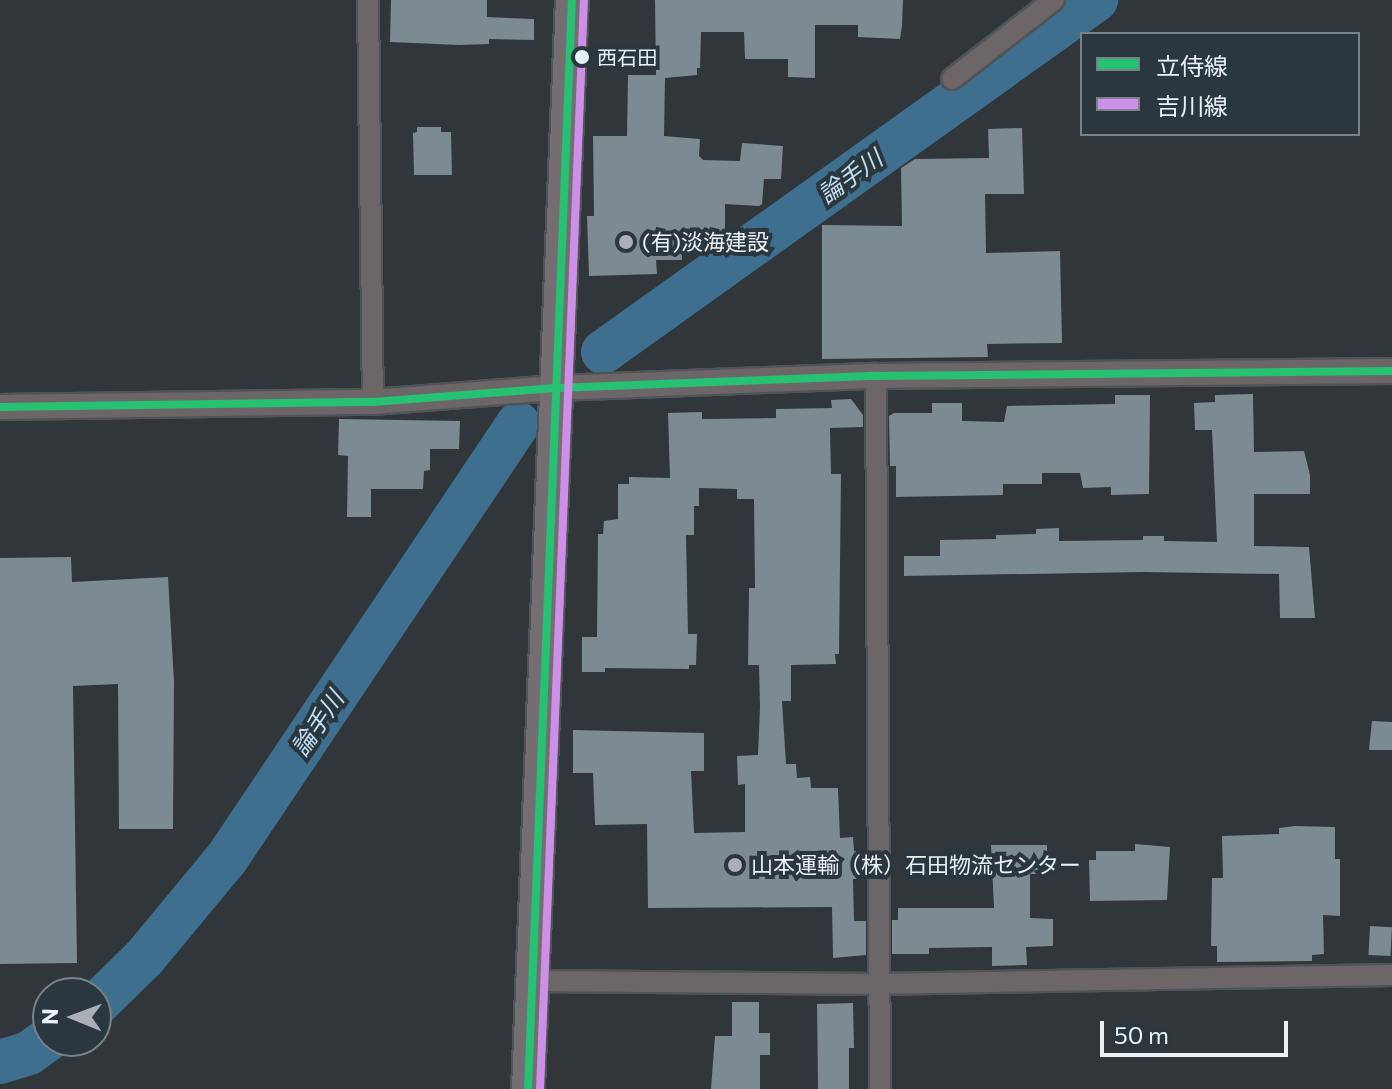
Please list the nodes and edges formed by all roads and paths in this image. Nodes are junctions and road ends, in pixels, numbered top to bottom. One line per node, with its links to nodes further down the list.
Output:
1 (368, 0): 8 (street)
2 (572, 0): 7 (highway)
3 (1054, 0): 4 (street)
4 (952, 79)
5 (1392, 371): 6 (street)
6 (876, 376): 7 (street); 12 (street)
7 (557, 388): 8 (street); 11 (highway)
8 (373, 402): 9 (street)
9 (0, 407)
10 (1392, 975): 12 (street)
11 (532, 981): 12 (street); 13 (highway)
12 (878, 984): 14 (street)
13 (528, 1089)
14 (880, 1089)

